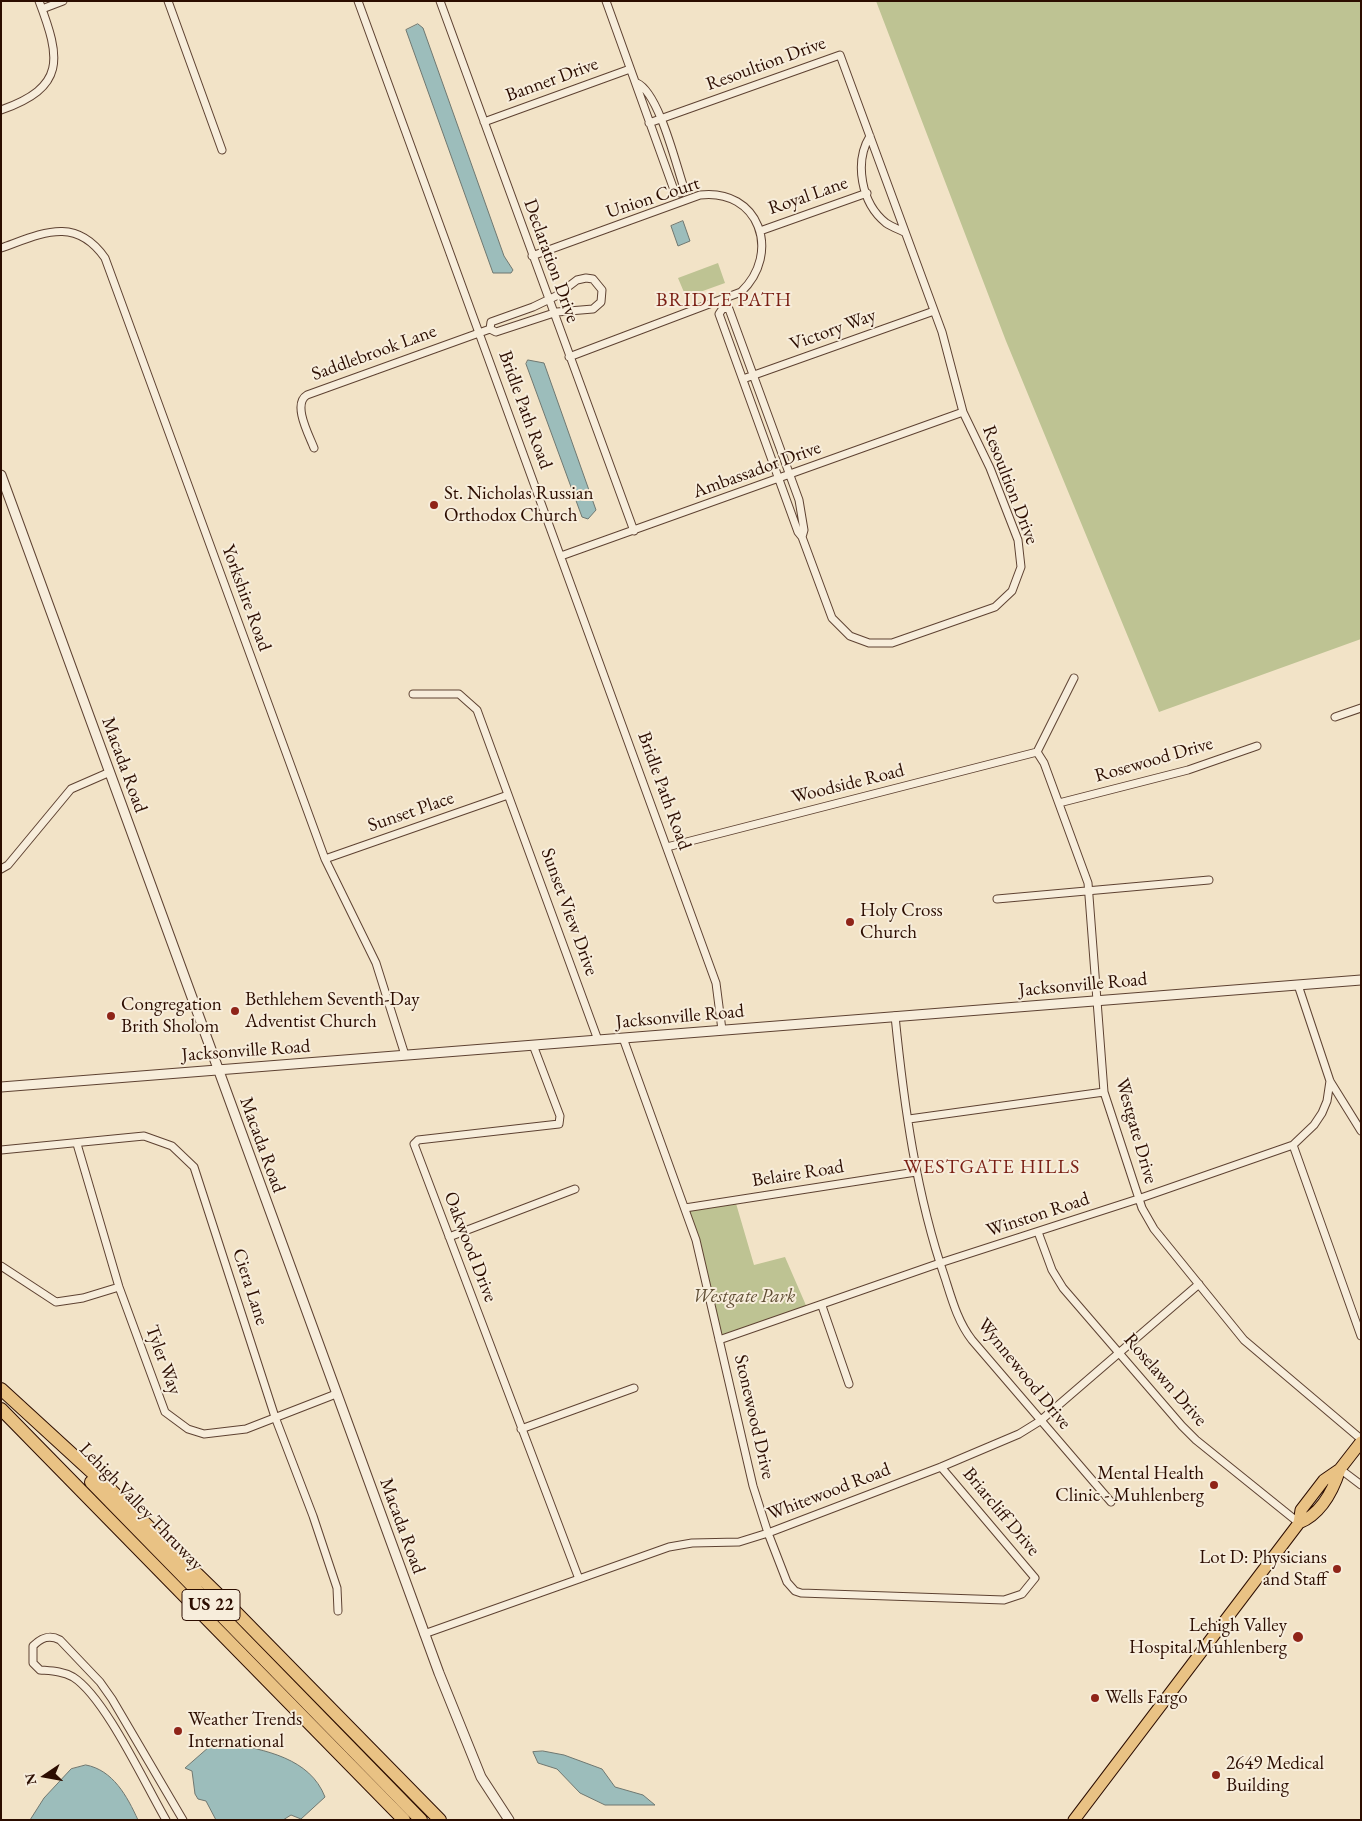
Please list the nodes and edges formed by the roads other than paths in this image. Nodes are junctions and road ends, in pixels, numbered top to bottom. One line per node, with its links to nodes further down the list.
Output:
1 (63, 1): 6 (street)
2 (168, 1): 14 (street)
3 (358, 1): 27 (street, Bridle Path Road)
4 (440, 1): 11 (street, Declaration Drive)
5 (606, 1): 7 (street)
6 (41, 5): 9 (street)
7 (630, 69): 8 (street); 11 (street, Banner Drive)
8 (637, 84): 10 (street); 12 (street)
9 (1, 110)
10 (660, 120): 12 (street, Resoultion Drive); 13 (street, Resoultion Drive); 16 (street)
11 (484, 122): 21 (street, Declaration Drive)
12 (649, 123): 16 (street)
13 (870, 136): 15 (street); 19 (street, Resoultion Drive)
14 (222, 150)
15 (867, 193): 18 (street, Royal Lane); 19 (street)
16 (680, 194): 17 (street)
17 (683, 201): 18 (street, Union Court); 21 (street, Union Court)
18 (760, 231): 23 (street)
19 (904, 232): 24 (street, Resoultion Drive)
20 (1, 248): 49 (street, Yorkshire Road)
21 (532, 256): 22 (street, Declaration Drive)
22 (548, 300): 25 (street, Declaration Drive); 25 (street); 26 (street)
23 (721, 304): 28 (street); 29 (street, Resoultion Drive); 30 (street, Resoultion Drive)
24 (934, 311): 29 (street, Victory Way); 31 (street, Resoultion Drive)
25 (553, 313): 26 (street); 28 (street, Declaration Drive)
26 (490, 329): 27 (street, Saddlebrook Lane)
27 (479, 332): 32 (street, Saddlebrook Lane); 38 (street, Bridle Path Road)
28 (569, 357): 36 (street, Declaration Drive)
29 (753, 376): 30 (street, Victory Way); 34 (street, Resoultion Drive)
30 (743, 380): 35 (street, Resoultion Drive)
31 (963, 412): 34 (street, Ambassador Drive); 37 (street, Resoultion Drive)
32 (314, 448)
33 (1, 474): 45 (street, Macada Road)
34 (789, 475): 35 (street, Ambassador Drive); 37 (street, Resoultion Drive)
35 (779, 479): 36 (street, Ambassador Drive); 37 (street, Resoultion Drive)
36 (634, 531): 38 (street, Ambassador Drive)
37 (802, 537)
38 (561, 556): 48 (street, Bridle Path Road)
39 (1074, 678): 44 (street)
40 (412, 694): 46 (street, Sunset View Drive)
41 (1361, 708): 42 (street)
42 (1334, 717)
43 (1257, 746): 47 (street, Rosewood Drive)
44 (1037, 752): 47 (street, Westgate Drive); 48 (street, Woodside Road)
45 (110, 772): 50 (street); 63 (street, Macada Road)
46 (508, 795): 49 (street, Sunset Place); 60 (street, Sunset View Drive)
47 (1060, 803): 52 (street, Westgate Drive)
48 (667, 847): 58 (street, Bridle Path Road)
49 (324, 859): 62 (street, Yorkshire Road)
50 (1, 870)
51 (1209, 880): 52 (street)
52 (1089, 889): 53 (street); 56 (street, Westgate Drive)
53 (997, 900)
54 (1361, 980): 55 (street, Jacksonville Road)
55 (1298, 985): 56 (street, Jacksonville Road); 64 (street)
56 (1098, 1000): 57 (street, Jacksonville Road); 66 (street, Westgate Drive)
57 (895, 1016): 58 (street, Jacksonville Road); 67 (street, Wynnewood Drive)
58 (722, 1030): 59 (street, Jacksonville Road)
59 (624, 1038): 60 (street, Jacksonville Road); 75 (street, Stonewood Drive)
60 (598, 1040): 61 (street, Jacksonville Road)
61 (533, 1045): 62 (street, Jacksonville Road); 77 (street, Oakwood Drive)
62 (405, 1055): 63 (street, Jacksonville Road)
63 (217, 1070): 65 (street, Jacksonville Road); 89 (street, Macada Road)
64 (1330, 1081): 68 (street); 70 (street, Winston Road)
65 (1, 1087)
66 (1104, 1092): 67 (street); 74 (street, Westgate Drive)
67 (909, 1119): 72 (street, Wynnewood Drive)
68 (1361, 1131)
69 (77, 1144): 71 (street, Ciera Lane); 81 (street, Tyler Way); 91 (street, Ciera Lane)
70 (1293, 1145): 74 (street, Winston Road); 83 (street)
71 (1, 1150)
72 (916, 1172): 75 (street, Belaire Road); 78 (street, Wynnewood Drive)
73 (575, 1189): 77 (street)
74 (1138, 1200): 76 (street, Winston Road); 80 (street, Westgate Drive)
75 (685, 1208): 84 (street, Stonewood Drive)
76 (1038, 1232): 78 (street, Winston Road); 85 (street, Roselawn Drive)
77 (448, 1237): 93 (street, Oakwood Drive)
78 (940, 1263): 82 (street, Winston Road); 92 (street, Wynnewood Drive)
79 (1, 1266): 81 (street)
80 (1199, 1284): 85 (street, Whitewood Road); 94 (street, Westgate Drive)
81 (119, 1286): 91 (street, Tyler Way)
82 (822, 1306): 84 (street, Winston Road); 86 (street)
83 (1361, 1336)
84 (719, 1340): 100 (street, Stonewood Drive)
85 (1119, 1352): 92 (street, Whitewood Road); 99 (street, Roselawn Drive)
86 (849, 1384)
87 (634, 1388): 93 (street)
88 (1, 1390): 105 (highway); 109 (highway, Lehigh Valley Thruway / US 22)
89 (336, 1394): 91 (street, Tyler Way); 104 (street, Macada Road)
90 (1, 1409): 108 (highway, Lehigh Valley Thruway / US 22)
91 (275, 1417): 103 (street, Ciera Lane)
92 (1040, 1421): 95 (street, Whitewood Road); 98 (street, Wynnewood Drive)
93 (521, 1429): 102 (street, Oakwood Drive)
94 (1361, 1441): 96 (main road)
95 (941, 1467): 100 (street, Whitewood Road); 101 (street, Briarcliff Drive)
96 (1340, 1469): 97 (street); 99 (main road)
97 (1361, 1485)
98 (1111, 1502)
99 (1299, 1523): 113 (main road)
100 (768, 1533): 101 (street, Stonewood Drive); 102 (street, Whitewood Road)
101 (1036, 1578)
102 (579, 1579): 104 (street, Whitewood Road)
103 (338, 1610)
104 (424, 1634): 112 (street, Macada Road)
105 (374, 1753): 110 (highway); 111 (highway)
106 (166, 1820): 107 (street)
107 (183, 1820)
108 (404, 1820)
109 (421, 1820)
110 (440, 1820)
111 (449, 1820)
112 (509, 1820)
113 (1074, 1820)

